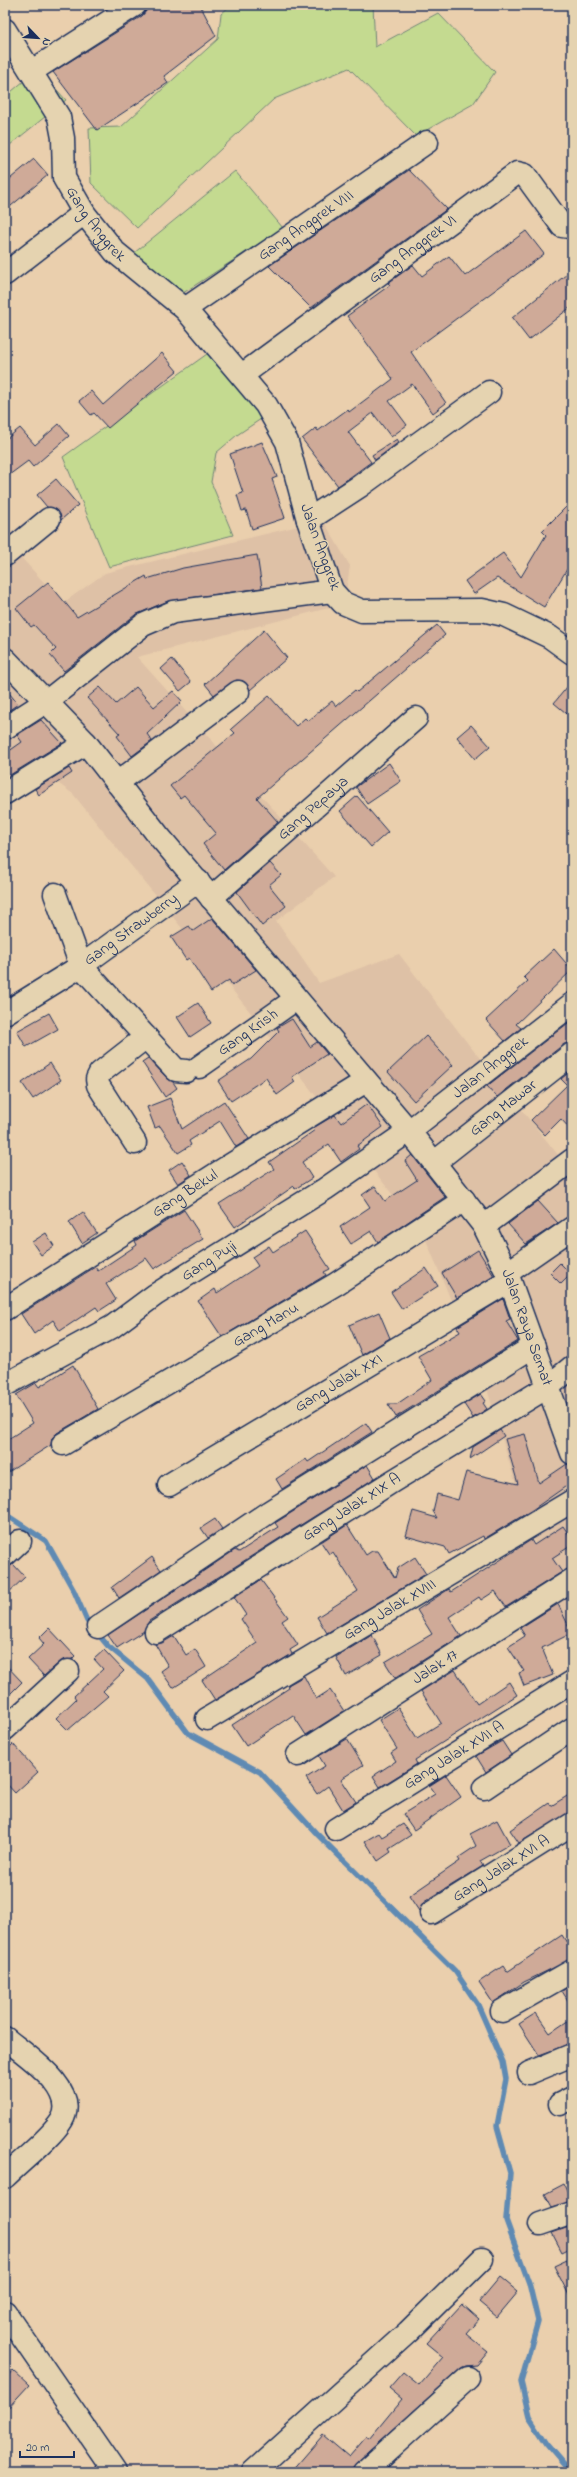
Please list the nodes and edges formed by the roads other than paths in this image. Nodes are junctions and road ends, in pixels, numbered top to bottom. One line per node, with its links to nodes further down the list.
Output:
1 (135, 5): 3 (street)
2 (5, 30): 3 (street, Gang Anggrek)
3 (32, 71): 5 (street, Gang Anggrek)
4 (427, 142): 8 (street, Gang Anggrek VIII)
5 (84, 213): 7 (street); 8 (street, Gang Anggrek)
6 (572, 225): 9 (street, Gang Anggrek VI)
7 (5, 274)
8 (185, 309): 9 (street, Jalan Anggrek)
9 (242, 375): 12 (street, Jalan Anggrek)
10 (489, 392): 12 (street)
11 (49, 519): 13 (street)
12 (308, 520): 14 (street, Jalan Anggrek)
13 (5, 554)
14 (332, 591): 15 (street, Jalan Anggrek); 18 (street)
15 (572, 652)
16 (8, 668): 18 (street, Jalan Raya Semat)
17 (238, 692): 22 (street)
18 (47, 701): 20 (street); 21 (street, Jalan Raya Semat)
19 (416, 718): 24 (street, Gang Pepaya)
20 (5, 728)
21 (86, 743): 22 (street, Jalan Raya Semat); 23 (street)
22 (117, 783): 24 (street, Jalan Raya Semat)
23 (5, 792)
24 (204, 889): 26 (street, Gang Strawberry); 27 (street, Jalan Raya Semat)
25 (55, 894): 26 (street)
26 (81, 966): 29 (street); 30 (street, Gang Strawberry)
27 (296, 999): 32 (street, Gang Krish); 33 (street, Jalan Raya Semat)
28 (572, 1004): 34 (street, Jalan Anggrek)
29 (5, 1013)
30 (146, 1037): 32 (street, Gang Strawberry); 35 (street)
31 (572, 1054): 37 (street, Gang Mawar)
32 (187, 1069)
33 (366, 1081): 34 (street, Jalan Raya Semat); 42 (street, Gang Bekul)
34 (409, 1131): 37 (street, Jalan Raya Semat); 45 (street, Gang Puji)
35 (135, 1143)
36 (572, 1160): 39 (street)
37 (435, 1162): 38 (street, Jalan Raya Semat)
38 (464, 1200): 39 (street, Jalan Raya Semat); 47 (street, Gang Manu)
39 (484, 1226): 41 (street, Jalan Raya Semat)
40 (572, 1228): 41 (street, Gang Jalak XXI)
41 (508, 1277): 43 (street, Jalan Raya Semat); 49 (street, Gang Jalak XXI)
42 (5, 1310)
43 (534, 1346): 46 (street, Jalan Raya Semat); 52 (street)
44 (572, 1367): 46 (street, Gang Jalak XIX A)
45 (5, 1385)
46 (549, 1386): 48 (street, Jalan Raya Semat); 53 (street, Gang Jalak XIX A)
47 (63, 1444)
48 (572, 1453)
49 (169, 1485)
50 (572, 1500): 56 (street, Gang Jalak XVIII)
51 (572, 1580): 59 (street, Jalak 17)
52 (98, 1627)
53 (156, 1632)
54 (68, 1671): 57 (street)
55 (572, 1682): 62 (street, Gang Jalak XVII A)
56 (207, 1719)
57 (5, 1729)
58 (572, 1729): 60 (street)
59 (298, 1755)
60 (484, 1788)
61 (572, 1824): 63 (street, Gang Jalak XVI A)
62 (336, 1829)
63 (431, 1913)
64 (572, 1971): 65 (street)
65 (502, 2011)
66 (5, 2038): 69 (street)
67 (572, 2055): 68 (street)
68 (529, 2073)
69 (5, 2177)
70 (572, 2213): 71 (street)
71 (540, 2224)
72 (482, 2258): 76 (street)
73 (9, 2325): 75 (street)
74 (468, 2378): 77 (street)
75 (114, 2472)
76 (253, 2472)
77 (364, 2472)

